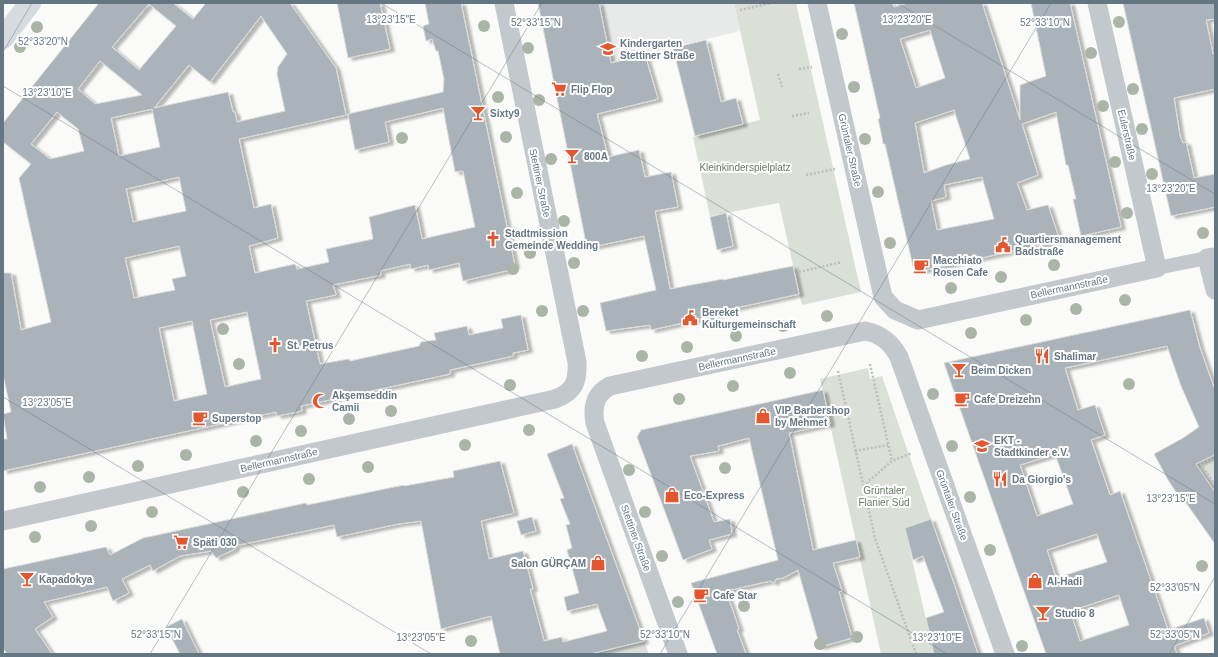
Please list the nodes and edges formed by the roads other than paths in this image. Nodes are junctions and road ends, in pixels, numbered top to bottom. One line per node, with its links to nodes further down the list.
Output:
1 (30, 3): 5 (main road)
2 (504, 3): 12 (street, Stettiner Straße)
3 (816, 3): 9 (street, Grüntaler Straße)
4 (1097, 3): 7 (street, Eulerstraße)
5 (3, 38)
6 (1211, 258): 7 (street, Bellermannstraße); 8 (street)
7 (1157, 268): 9 (street, Bellermannstraße)
8 (1215, 290)
9 (923, 318)
10 (864, 331): 11 (street, Bellermannstraße); 15 (street, Grüntaler Straße)
11 (610, 386): 14 (street, Stettiner Straße)
12 (554, 399): 13 (street, Bellermannstraße)
13 (3, 521)
14 (678, 654)
15 (1005, 654)

